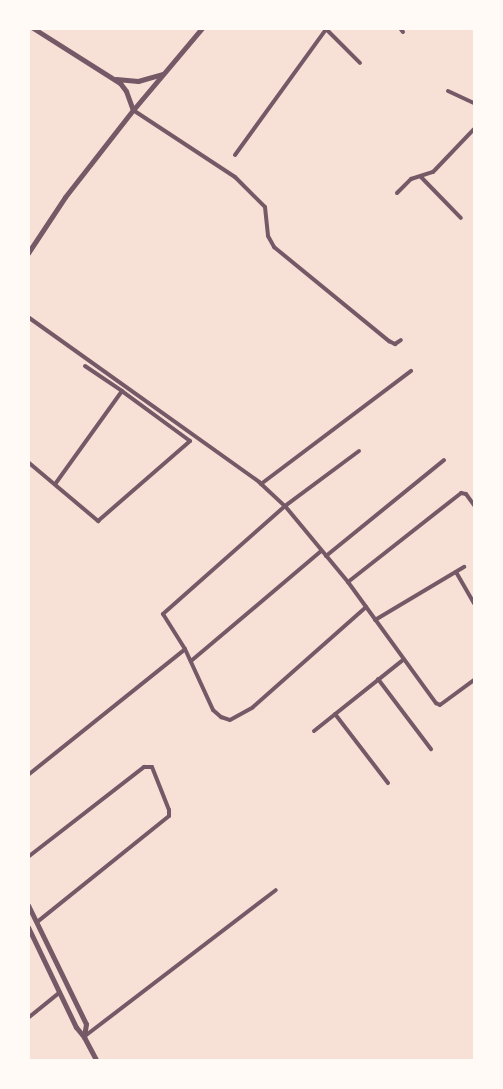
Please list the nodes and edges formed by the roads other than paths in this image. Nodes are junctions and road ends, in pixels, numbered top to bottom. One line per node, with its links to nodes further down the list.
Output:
1 (33, 28): 6 (street)
2 (202, 28): 5 (street)
3 (326, 29): 4 (street); 11 (street)
4 (360, 63)
5 (164, 73): 6 (street); 9 (street)
6 (111, 78): 9 (street)
7 (448, 91): 8 (street)
8 (474, 104)
9 (133, 110): 15 (street); 17 (street)
10 (474, 129): 12 (street)
11 (235, 155)
12 (421, 177): 13 (street); 14 (street)
13 (397, 193)
14 (461, 218)
15 (28, 253)
16 (28, 317): 25 (street)
17 (401, 340)
18 (85, 366): 20 (street)
19 (411, 371): 25 (street)
20 (122, 391): 24 (street); 24 (street)
21 (359, 451): 27 (street)
22 (444, 460): 29 (street)
23 (28, 462): 24 (street)
24 (56, 483)
25 (261, 484): 27 (street)
26 (474, 505): 32 (street)
27 (285, 506): 28 (street); 36 (street)
28 (321, 551): 29 (street); 38 (street)
29 (326, 556): 32 (street)
30 (464, 567): 31 (street)
31 (456, 572): 33 (street); 35 (street)
32 (348, 582): 34 (street)
33 (474, 603)
34 (366, 607): 35 (street); 38 (street)
35 (375, 620): 37 (street)
36 (185, 649): 38 (street); 44 (street)
37 (403, 660): 39 (street); 40 (street)
38 (191, 661)
39 (378, 679): 41 (street); 43 (street)
40 (474, 680)
41 (335, 714): 42 (street); 45 (street)
42 (314, 731)
43 (430, 749)
44 (28, 775)
45 (388, 783)
46 (28, 857): 49 (street)
47 (276, 890): 53 (street)
48 (28, 904): 49 (street)
49 (37, 922): 53 (street)
50 (28, 927): 51 (street)
51 (60, 993): 52 (street); 53 (street)
52 (28, 1018)
53 (84, 1036): 54 (street)
54 (96, 1060)

